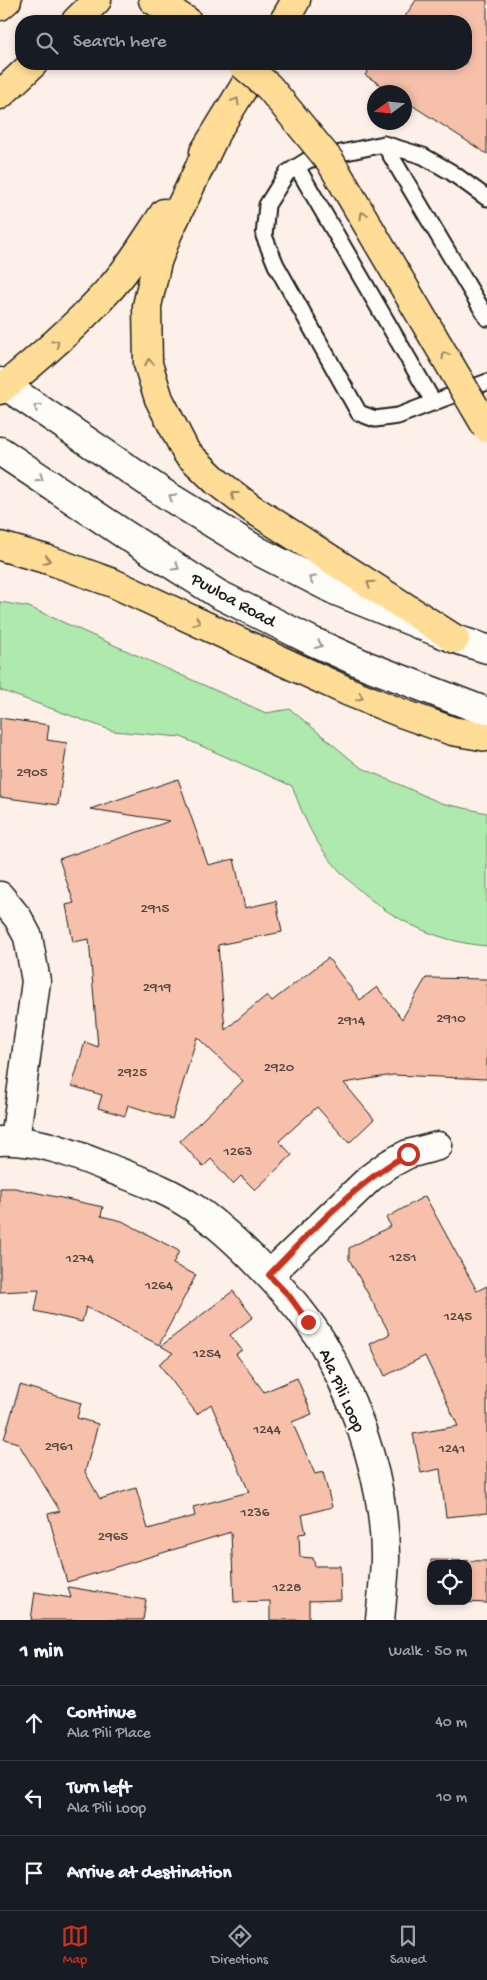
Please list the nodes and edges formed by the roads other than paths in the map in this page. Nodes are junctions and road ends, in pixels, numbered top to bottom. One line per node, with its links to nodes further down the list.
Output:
1 (6, 0): 5 (highway)
2 (97, 0): 6 (highway)
3 (153, 0): 7 (highway)
4 (296, 0): 8 (highway)
5 (0, 6)
6 (82, 15)
7 (177, 15)
8 (287, 15)
9 (27, 70): 12 (highway)
10 (249, 70): 21 (highway, one-way to 10, bridge)
11 (254, 70): 13 (highway, one-way to 11)
12 (0, 95)
13 (214, 137): 19 (highway, one-way to 13); 24 (highway, one-way to 13)
14 (384, 144): 15 (lane); 16 (lane); 17 (lane)
15 (297, 167): 20 (lane); 20 (lane)
16 (487, 198)
17 (487, 318)
18 (487, 382): 20 (lane)
19 (2, 386): 24 (street, one-way to 19)
20 (434, 403)
21 (487, 428)
22 (0, 451): 26 (street, Puuloa Road, one-way to 26)
23 (0, 546): 27 (highway, one-way to 27)
24 (455, 639): 25 (street)
25 (487, 649)
26 (487, 712)
27 (487, 737)
28 (0, 896): 29 (street)
29 (8, 1141): 31 (street, Ala Pili Loop)
30 (438, 1146): 31 (street)
31 (269, 1275): 32 (street, Ala Pili Loop)
32 (380, 1620)

